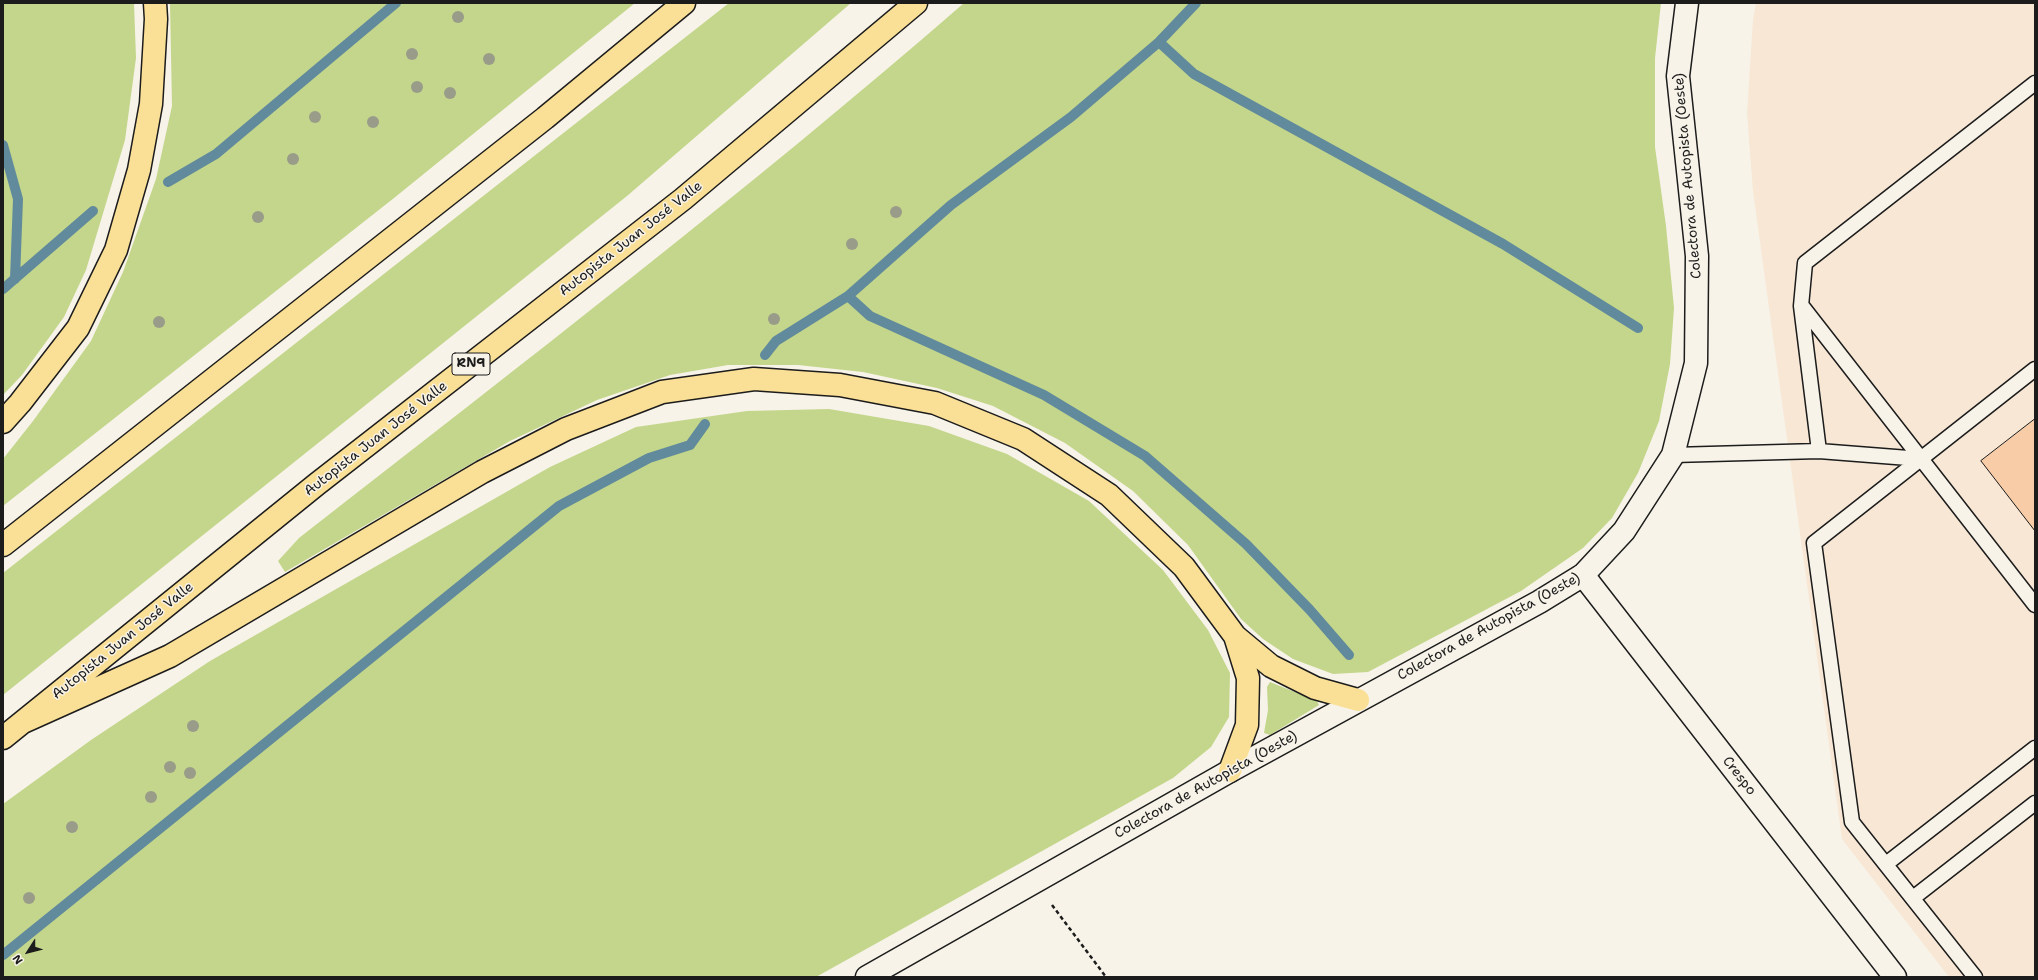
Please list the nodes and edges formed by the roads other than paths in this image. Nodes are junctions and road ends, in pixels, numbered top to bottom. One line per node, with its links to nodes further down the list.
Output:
1 (155, 3): 8 (highway)
2 (684, 3): 12 (highway)
3 (916, 3): 17 (highway, Autopista Juan José Valle / RN9)
4 (1687, 3): 10 (main road, Colectora de Autopista (Oeste))
5 (2035, 83): 6 (lane)
6 (1801, 306): 9 (lane); 11 (lane)
7 (2035, 369): 11 (lane)
8 (3, 422)
9 (1819, 452): 10 (lane); 11 (lane)
10 (1673, 455): 13 (main road, Colectora de Autopista (Oeste))
11 (1921, 459): 14 (lane); 22 (lane)
12 (3, 545)
13 (1583, 575): 16 (main road, Colectora de Autopista (Oeste)); 25 (main road, Crespo)
14 (2035, 604)
15 (1235, 636): 16 (highway); 17 (highway); 20 (highway)
16 (1358, 700): 20 (main road, Colectora de Autopista (Oeste))
17 (23, 722): 18 (highway, Autopista Juan José Valle / RN9)
18 (3, 738)
19 (2035, 748): 22 (lane)
20 (1230, 771): 24 (main road, Colectora de Autopista (Oeste))
21 (2035, 803): 23 (lane)
22 (1886, 864): 23 (lane)
23 (1913, 898): 26 (lane)
24 (867, 977)
25 (1895, 977)
26 (1975, 977)

